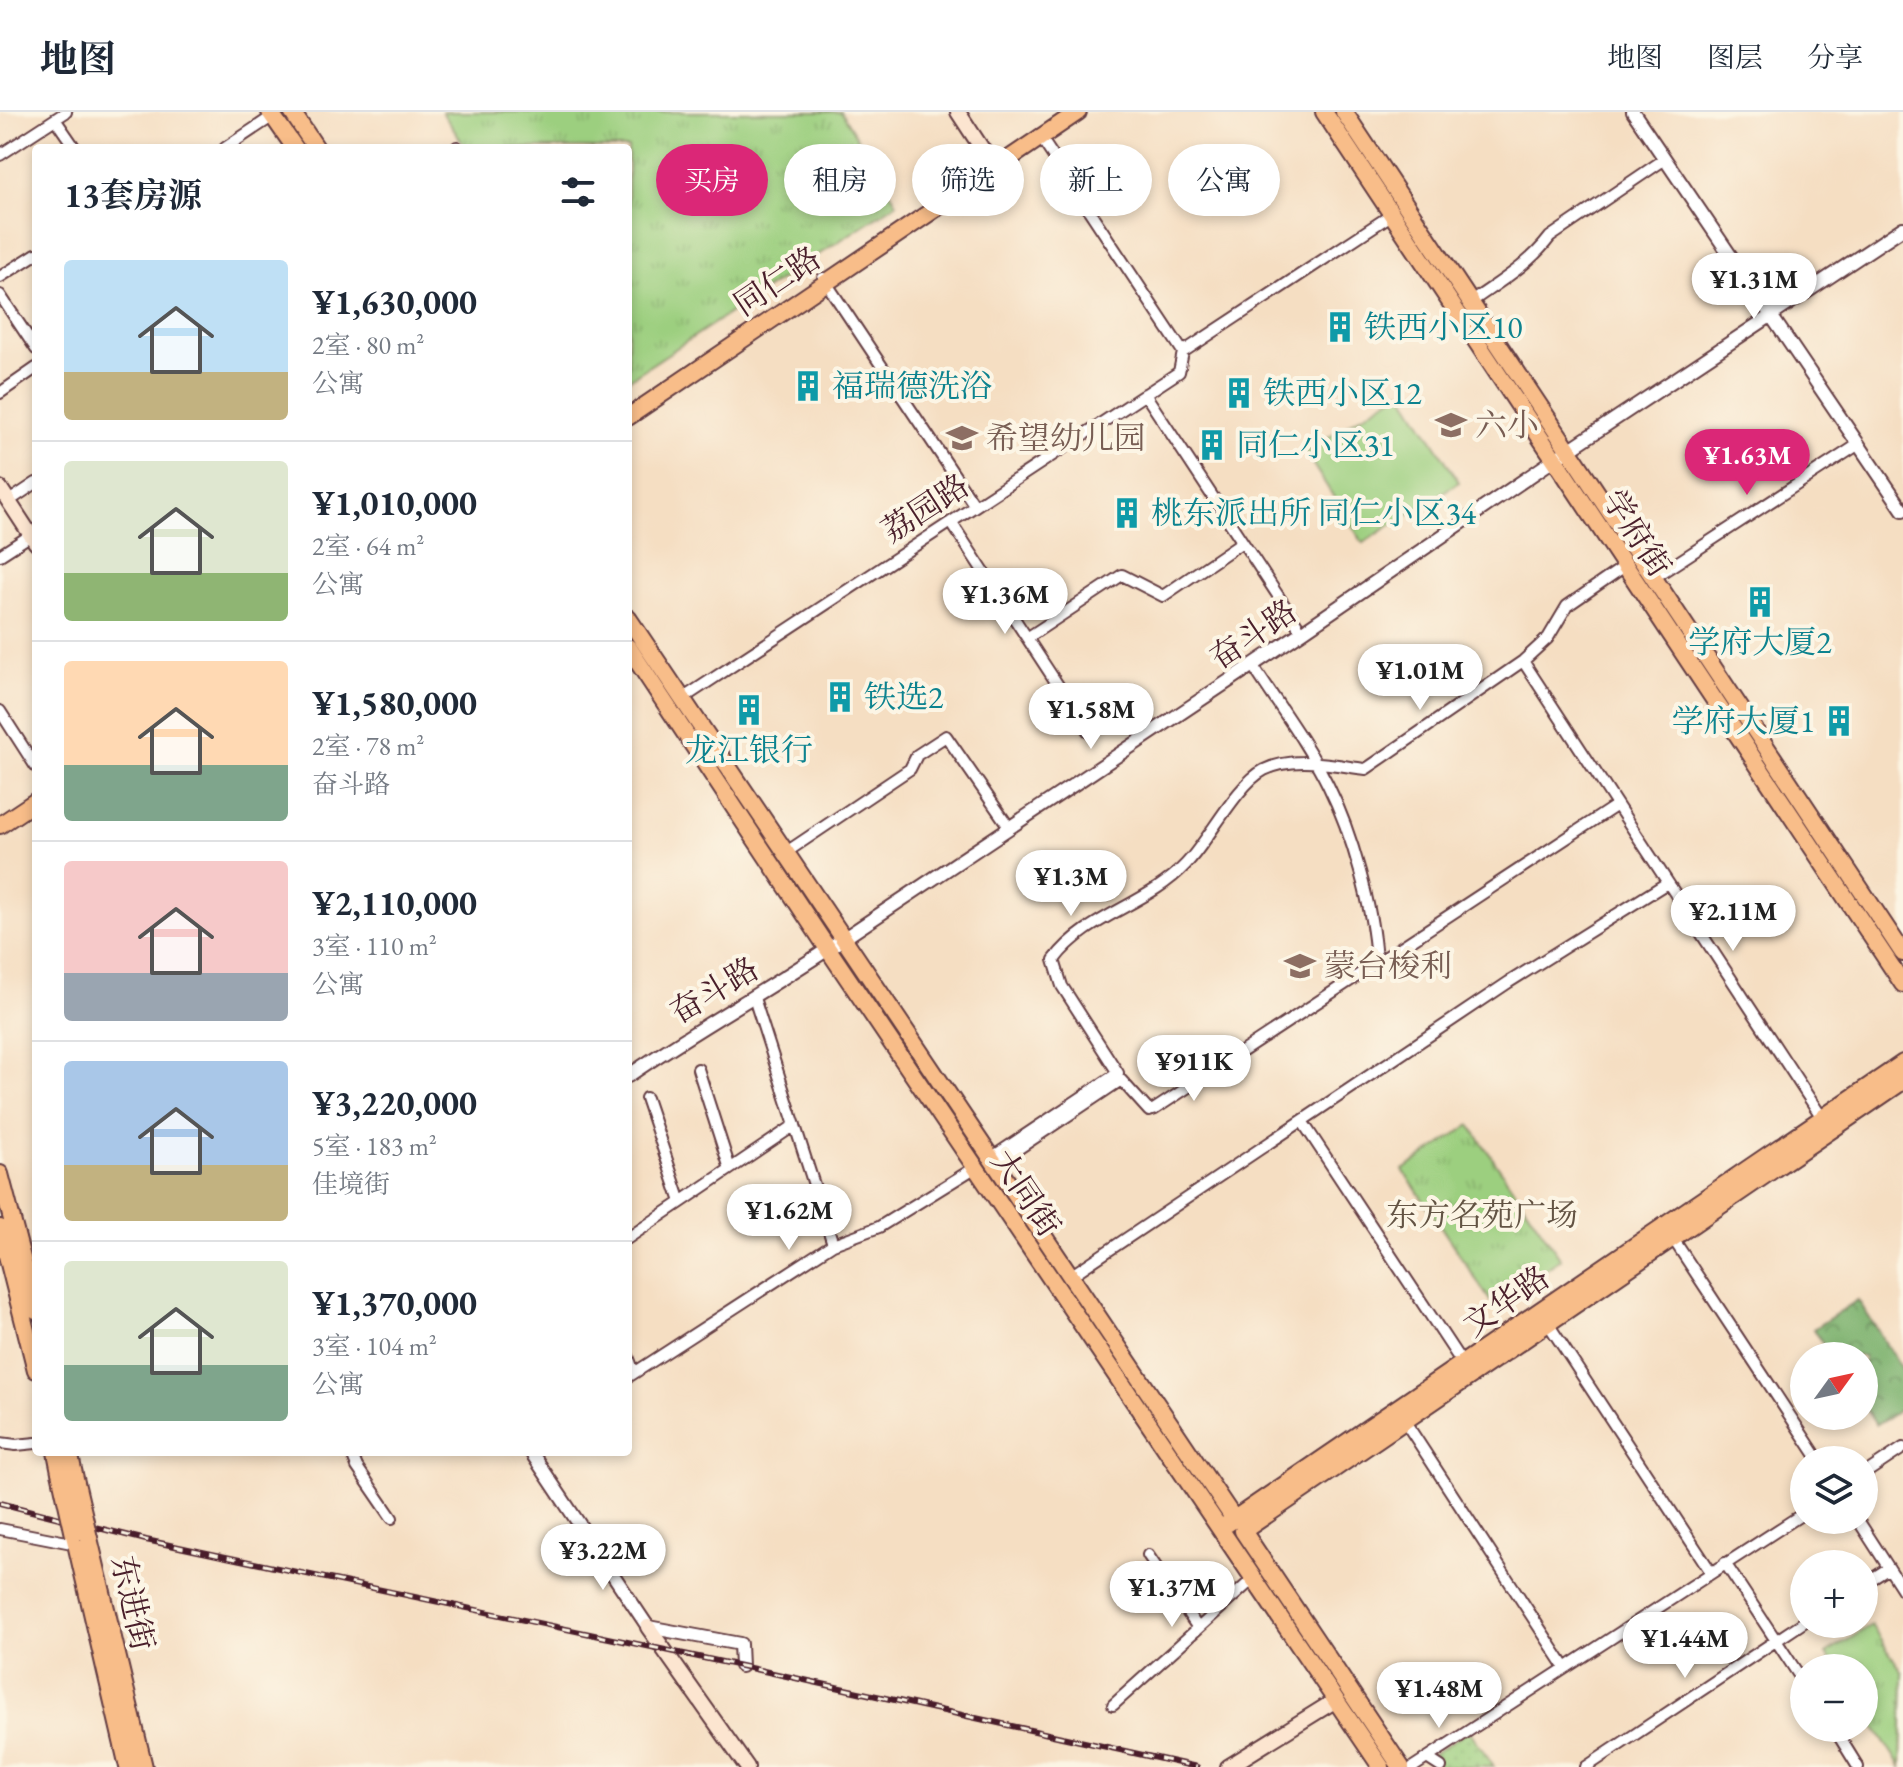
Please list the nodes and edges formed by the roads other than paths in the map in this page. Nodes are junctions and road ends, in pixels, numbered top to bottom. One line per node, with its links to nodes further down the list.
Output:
1 (66, 112): 10 (street)
2 (292, 112): 15 (main road)
3 (958, 112): 16 (main road)
4 (1069, 112): 11 (main road, 同仁路)
5 (1078, 112): 11 (main road, 同仁路)
6 (1324, 112): 20 (main road, 学府街)
7 (1344, 112): 27 (main road, 学府街)
8 (1633, 112): 19 (street)
9 (272, 114): 13 (street); 14 (main road)
10 (55, 119): 12 (street); 18 (street)
11 (1039, 135): 17 (main road, 同仁路); 30 (street)
12 (72, 144)
13 (231, 144)
14 (292, 144)
15 (313, 144)
16 (979, 144)
17 (1024, 145)
18 (0, 155)
19 (1665, 159): 27 (street); 28 (street)
20 (1391, 215): 30 (street); 38 (main road, 学府街)
21 (918, 216): 25 (main road, 同仁路)
22 (1903, 228): 28 (street, 奋斗路)
23 (32, 257): 24 (street)
24 (0, 277)
25 (824, 279): 34 (main road, 同仁路); 35 (main road, 同仁路); 42 (street)
26 (0, 295): 29 (street)
27 (1471, 302): 37 (main road, 学府街)
28 (1773, 317): 36 (street); 37 (street, 奋斗路)
29 (32, 343)
30 (1183, 352): 33 (street, 荔园路)
31 (32, 371): 32 (street)
32 (0, 393)
33 (1145, 394): 42 (street, 荔园路); 47 (street)
34 (632, 402)
35 (632, 414)
36 (1859, 444): 43 (street); 50 (street)
37 (1570, 449): 38 (street, 奋斗路); 50 (main road, 学府街)
38 (1555, 459): 49 (main road, 学府街); 52 (street, 奋斗路)
39 (32, 486): 41 (street)
40 (0, 488): 41 (main road)
41 (9, 501): 45 (main road)
42 (975, 506): 44 (street, 荔园路)
43 (1903, 510)
44 (951, 522): 53 (street); 57 (street, 荔园路)
45 (32, 536)
46 (32, 540): 48 (street)
47 (1242, 542): 52 (street); 53 (street)
48 (0, 555)
49 (1625, 566): 55 (street); 73 (main road, 学府街)
50 (1655, 577): 71 (main road, 学府街)
51 (632, 624): 57 (main road, 大同街)
52 (1302, 632): 56 (street, 奋斗路)
53 (1027, 638): 59 (street)
54 (632, 653): 70 (main road, 大同街)
55 (1523, 661): 61 (street); 63 (street)
56 (1253, 666): 61 (street); 66 (street, 奋斗路)
57 (682, 699): 68 (main road, 大同街)
58 (0, 711): 60 (street)
59 (1088, 731)
60 (32, 761)
61 (1316, 764): 72 (street); 83 (street)
62 (32, 804): 65 (main road)
63 (1617, 805): 69 (street); 72 (street)
64 (32, 814): 67 (main road)
65 (0, 825)
66 (1009, 827): 68 (street); 70 (street, 奋斗路)
67 (0, 835)
68 (785, 853): 70 (main road, 大同街)
69 (1667, 883): 80 (street); 81 (street)
70 (835, 944): 74 (street, 奋斗路); 83 (main road, 大同街)
71 (1903, 953)
72 (1376, 961): 83 (street)
73 (1903, 984)
74 (754, 998): 77 (street, 奋斗路); 82 (street)
75 (1903, 1063): 80 (main road, 文华路)
76 (698, 1069): 84 (street)
77 (632, 1073)
78 (1903, 1081): 88 (main road, 文华路)
79 (646, 1098): 86 (street)
80 (1823, 1119): 88 (main road, 文华路)
81 (1302, 1121): 91 (street); 95 (street)
82 (795, 1125): 84 (street); 90 (street)
83 (987, 1163): 90 (street); 91 (main road, 大同街); 113 (main road, 大同街)
84 (730, 1169): 86 (street)
85 (0, 1174): 92 (main road)
86 (681, 1202): 89 (street)
87 (0, 1228): 94 (main road)
88 (1669, 1232): 93 (main road, 文华路); 100 (street)
89 (632, 1235)
90 (833, 1244): 96 (street)
91 (1069, 1277): 110 (main road, 大同街)
92 (32, 1296)
93 (1544, 1318): 95 (main road, 文华路); 118 (street)
94 (32, 1354)
95 (1466, 1370): 97 (main road, 文华路); 110 (main road, 文华路)
96 (632, 1374)
97 (1404, 1420): 110 (main road, 文华路); 128 (street)
98 (0, 1443): 99 (street)
99 (32, 1443)
100 (1810, 1446)
101 (1903, 1448): 106 (street)
102 (58, 1456): 107 (main road, 东进街)
103 (69, 1456): 107 (main road, 东进街)
104 (353, 1456): 108 (street)
105 (534, 1456): 122 (street)
106 (1878, 1465)
107 (67, 1473): 114 (main road, 东进街, bridge)
108 (392, 1518)
109 (1790, 1522): 116 (street)
110 (1238, 1525): 113 (main road, 文华路); 138 (main road, 大同街)
111 (0, 1529): 114 (street)
112 (1867, 1534): 117 (street)
113 (1224, 1535): 120 (main road, 大同街)
114 (80, 1539): 133 (main road, 东进街); 134 (main road, 东进街)
115 (1148, 1555): 123 (street)
116 (1725, 1563): 118 (street); 125 (street)
117 (1889, 1568): 119 (street); 121 (street)
118 (1711, 1572): 128 (street)
119 (1878, 1575)
120 (1254, 1578): 123 (street); 129 (main road, 大同街)
121 (1903, 1590)
122 (648, 1627): 127 (street); 135 (main road)
123 (1198, 1628): 130 (street)
124 (1790, 1631): 125 (street)
125 (1775, 1640): 126 (street); 141 (street)
126 (1790, 1662)
127 (741, 1666)
128 (1565, 1667): 132 (street)
129 (1336, 1700): 136 (main road); 137 (main road, 大同街)
130 (1113, 1705)
131 (1843, 1742): 142 (street)
132 (1427, 1758): 139 (street); 140 (street)
133 (128, 1767)
134 (144, 1767)
135 (747, 1767)
136 (1228, 1767)
137 (1381, 1767)
138 (1401, 1767)
139 (1413, 1767)
140 (1441, 1767)
141 (1586, 1767)
142 (1858, 1767)

